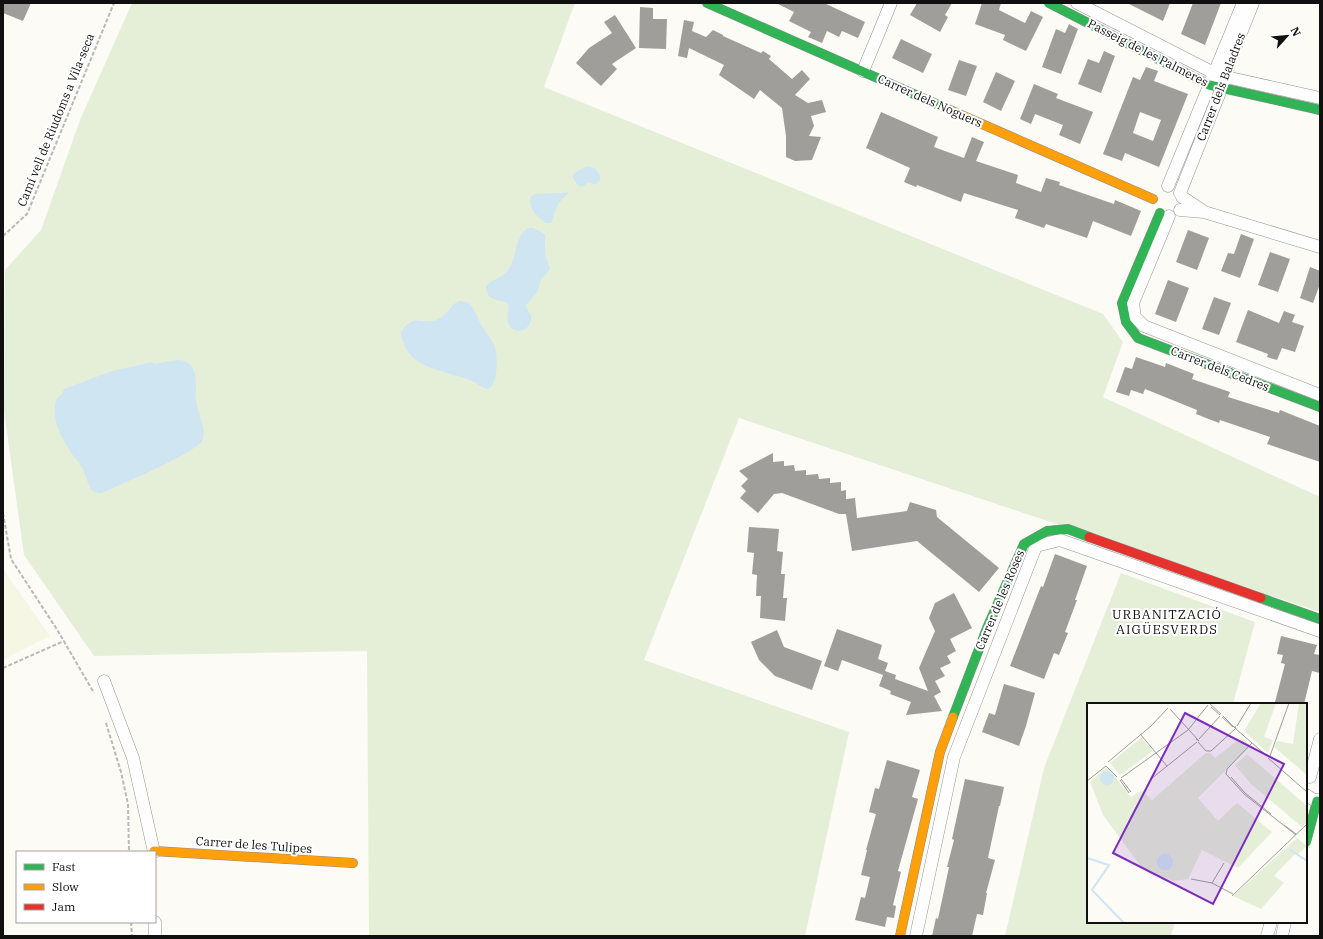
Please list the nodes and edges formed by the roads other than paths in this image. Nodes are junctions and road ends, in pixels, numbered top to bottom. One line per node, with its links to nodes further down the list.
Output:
1 (707, 3): 7 (street, Carrer dels Noguers)
2 (891, 3): 7 (street)
3 (1049, 3): 9 (street, Passeig de les Palmeres)
4 (1077, 3): 8 (street, Passeig de les Palmeres)
5 (1243, 3): 8 (street, Carrer dels Baladres)
6 (1253, 3): 8 (street, Carrer dels Baladres)
7 (863, 71): 14 (street, Carrer dels Noguers)
8 (1221, 79): 9 (street, Carrer dels Baladres); 10 (street, Passeig de les Palmeres); 11 (street, Passeig de les Palmeres); 13 (street, Carrer dels Baladres)
9 (1210, 84): 12 (street, Carrer dels Baladres)
10 (1320, 98)
11 (1320, 110)
12 (1168, 186): 13 (street); 14 (street)
13 (1181, 195): 15 (street); 16 (street)
14 (1153, 199): 16 (street)
15 (1204, 212): 16 (street); 17 (street)
16 (1170, 213): 18 (street)
17 (1320, 247)
18 (1130, 320): 19 (street, Carrer dels Cedres); 20 (street, Carrer dels Cedres)
19 (1320, 395)
20 (1320, 406)
21 (1320, 620): 35 (street, Carrer de les Roses)
22 (1320, 631): 36 (street, Carrer de les Roses)
23 (104, 681): 28 (street)
24 (1320, 739): 25 (street)
25 (1312, 779)
26 (1314, 798): 27 (street)
27 (1307, 836)
28 (154, 851)
29 (156, 851): 30 (street, Carrer de les Tulipes)
30 (353, 863)
31 (155, 923): 34 (street)
32 (1271, 923): 37 (street)
33 (1286, 923): 38 (street)
34 (155, 936)
35 (900, 936)
36 (916, 936)
37 (1268, 936)
38 (1282, 936)

